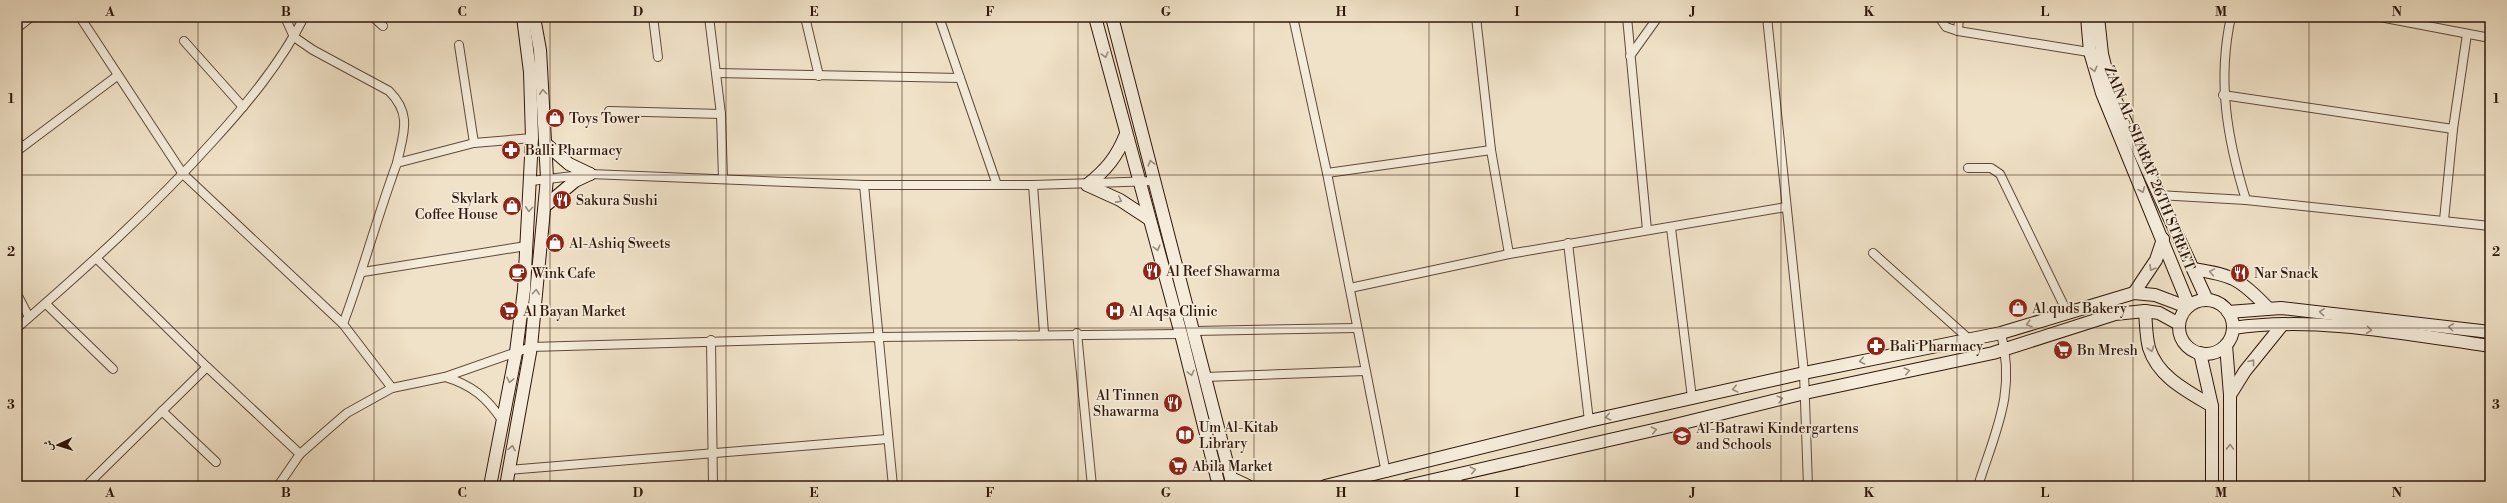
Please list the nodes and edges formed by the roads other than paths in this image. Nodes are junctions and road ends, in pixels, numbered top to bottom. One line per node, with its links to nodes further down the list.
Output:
1 (31, 17): 26 (street)
2 (80, 17): 38 (street)
3 (285, 17): 29 (street)
4 (304, 17): 29 (street)
5 (372, 17): 25 (street)
6 (523, 17): 47 (street)
7 (534, 17): 50 (street, one-way to 7)
8 (653, 17): 36 (street)
9 (709, 17): 37 (street)
10 (805, 17): 39 (street)
11 (939, 17): 40 (street)
12 (1095, 17): 46 (street, one-way to 46)
13 (1112, 17): 61 (street, one-way to 13)
14 (1293, 17): 55 (street)
15 (1476, 17): 52 (street)
16 (1627, 17): 35 (street)
17 (1658, 17): 35 (street)
18 (1767, 17): 70 (street)
19 (1939, 17): 27 (street)
20 (1959, 17): 27 (street)
21 (2087, 17): 33 (street, ZAIN AL-SHARAF 26TH STREET)
22 (2098, 17): 34 (street, ZAIN AL-SHARAF 26TH STREET)
23 (2231, 17): 41 (street)
24 (2380, 17): 28 (street)
25 (383, 26)
26 (17, 28)
27 (1958, 31): 33 (street)
28 (2467, 34): 30 (street); 45 (street)
29 (294, 37): 42 (street); 53 (street)
30 (2490, 38)
31 (184, 41): 42 (street)
32 (458, 45): 49 (street)
33 (2090, 52): 34 (street); 76 (street, ZAIN AL-SHARAF 26TH STREET, one-way to 76)
34 (2102, 54): 67 (street, ZAIN AL-SHARAF 26TH STREET)
35 (1630, 56): 75 (street)
36 (658, 57)
37 (717, 73): 39 (street); 44 (street)
38 (117, 76): 51 (street); 56 (street)
39 (819, 76): 40 (street)
40 (960, 78): 64 (street)
41 (2223, 95): 45 (street); 68 (street)
42 (243, 108): 56 (street)
43 (609, 111): 44 (street)
44 (721, 114): 59 (street)
45 (2452, 129): 72 (street)
46 (1126, 134): 62 (street); 66 (street)
47 (532, 138): 49 (street); 60 (street)
48 (17, 140): 51 (street)
49 (474, 143): 53 (street)
50 (546, 144): 57 (street); 58 (street)
51 (20, 149)
52 (1491, 150): 55 (street); 80 (street)
53 (396, 163): 83 (street)
54 (1968, 168): 92 (street)
55 (1327, 173): 84 (street)
56 (184, 174): 81 (street); 95 (street)
57 (590, 174): 58 (street); 59 (street); 69 (street)
58 (547, 178): 60 (street); 69 (street)
59 (722, 179): 63 (street)
60 (531, 181): 78 (street, one-way to 78)
61 (1155, 181): 62 (street); 101 (street)
62 (1139, 182): 66 (street); 71 (street)
63 (864, 185): 64 (street); 107 (street)
64 (997, 185): 65 (street)
65 (1033, 185): 66 (street); 103 (street)
66 (1087, 185): 71 (street, one-way to 71)
67 (2158, 195): 68 (street); 82 (street, ZAIN AL-SHARAF 26TH STREET)
68 (2246, 200): 72 (street)
69 (544, 206): 112 (street, one-way to 69)
70 (1786, 207): 74 (street); 119 (street)
71 (1149, 219): 106 (street, one-way to 106)
72 (2444, 220): 73 (street)
73 (2490, 226)
74 (1671, 228): 75 (street); 125 (street)
75 (1647, 230): 77 (street)
76 (2163, 239): 85 (street, one-way to 85); 89 (street, ZAIN AL-SHARAF 26TH STREET)
77 (1568, 243): 80 (street); 129 (street)
78 (526, 246): 83 (street); 114 (street)
79 (1873, 253): 108 (street)
80 (1509, 254): 84 (street)
81 (97, 259): 88 (street); 116 (street)
82 (2193, 269): 87 (street, ZAIN AL-SHARAF 26TH STREET); 90 (street, one-way to 82)
83 (363, 272): 95 (street)
84 (1350, 288): 99 (street)
85 (2134, 293): 89 (street); 92 (street)
86 (17, 294): 94 (street)
87 (2207, 300): 89 (street); 93 (street)
88 (46, 304): 94 (street); 117 (street)
89 (2188, 306): 96 (street)
90 (2267, 307): 93 (street); 102 (street, one-way to 90)
91 (2145, 311): 96 (street); 113 (street); 126 (street, one-way to 126)
92 (2067, 312): 105 (street, one-way to 105)
93 (2228, 312): 100 (street)
94 (29, 317): 98 (street)
95 (343, 324): 122 (street)
96 (2179, 324): 115 (street)
97 (2283, 324): 100 (street); 111 (street, one-way to 111); 124 (street, one-way to 97)
98 (17, 328)
99 (1357, 328): 101 (street); 118 (street)
100 (2232, 328): 110 (street)
101 (1194, 331): 121 (street)
102 (2490, 332)
103 (1044, 333): 104 (street); 107 (street)
104 (1077, 333): 106 (street); 144 (street)
105 (2001, 333): 108 (street); 113 (street)
106 (1181, 334): 145 (street, one-way to 145)
107 (879, 337): 109 (street); 130 (street)
108 (1969, 339): 119 (street, one-way to 119)
109 (712, 340): 112 (street); 131 (street)
110 (2226, 344): 115 (street); 124 (street)
111 (2490, 346)
112 (531, 347): 114 (street); 134 (street, one-way to 112)
113 (2005, 350): 123 (street, one-way to 113); 151 (street)
114 (516, 352): 120 (street); 128 (street, one-way to 128)
115 (2200, 353): 126 (street)
116 (207, 367): 127 (street); 132 (street)
117 (113, 369)
118 (1365, 371): 121 (street); 135 (street)
119 (1804, 373): 123 (street); 125 (street, one-way to 125)
120 (445, 377): 122 (street); 128 (street)
121 (1205, 377): 137 (street)
122 (392, 388): 132 (street)
123 (1805, 393): 136 (street, one-way to 123); 150 (street)
124 (2230, 395): 153 (street, one-way to 124)
125 (1692, 398): 129 (street, one-way to 129)
126 (2212, 406): 152 (street)
127 (162, 411): 133 (street); 138 (street)
128 (502, 420): 140 (street)
129 (1589, 421): 135 (street)
130 (887, 439): 131 (street); 143 (street)
131 (714, 453): 134 (street); 142 (street)
132 (300, 454): 139 (street)
133 (216, 462)
134 (508, 470): 141 (street)
135 (1386, 473): 147 (street)
136 (1455, 474): 148 (street); 149 (street)
137 (1232, 482): 146 (street)
138 (86, 486)
139 (278, 486)
140 (490, 486)
141 (506, 486)
142 (713, 486)
143 (893, 486)
144 (1092, 486)
145 (1219, 486)
146 (1248, 486)
147 (1325, 486)
148 (1407, 486)
149 (1460, 486)
150 (1808, 486)
151 (1978, 486)
152 (2212, 486)
153 (2230, 486)

